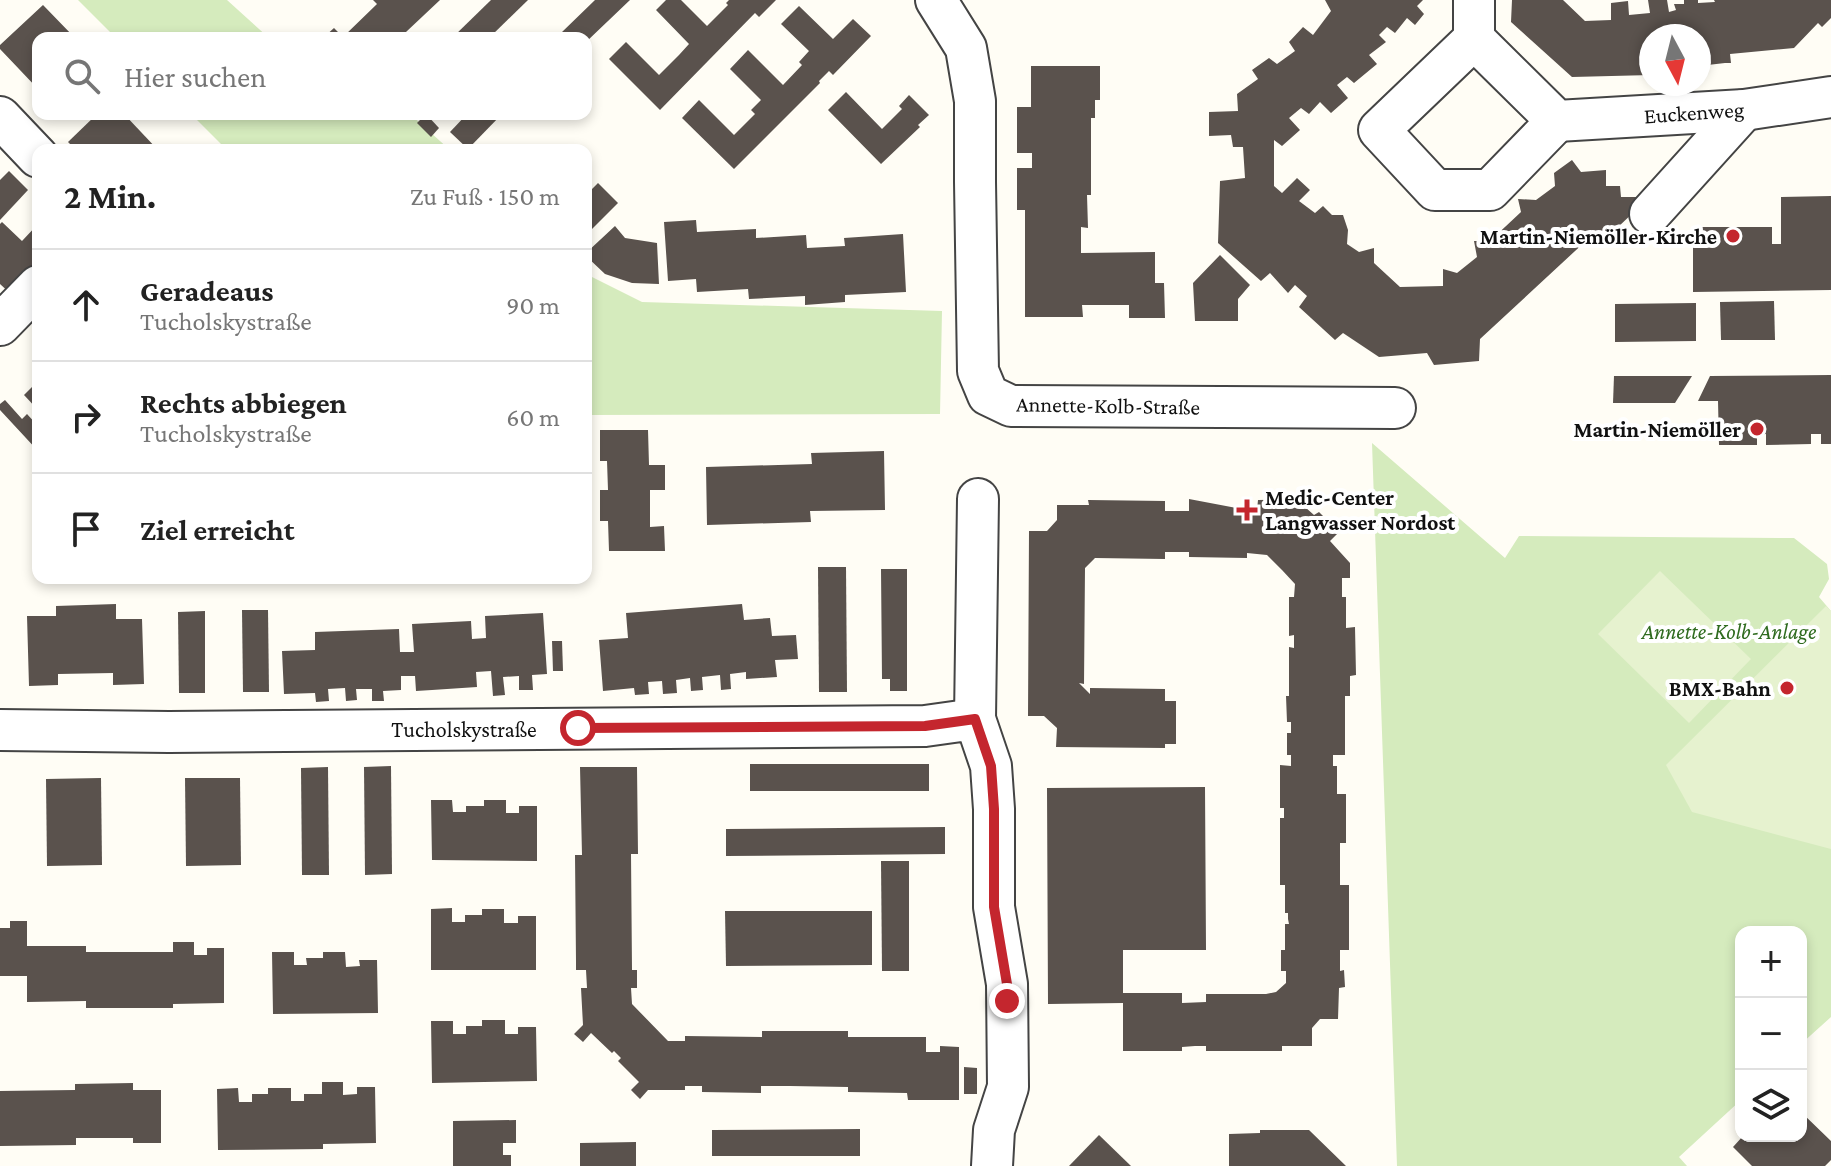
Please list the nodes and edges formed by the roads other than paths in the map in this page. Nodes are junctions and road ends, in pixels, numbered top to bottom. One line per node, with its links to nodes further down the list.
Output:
1 (936, 0): 11 (street, Annette-Kolb-Straße)
2 (1474, 19): 6 (street); 6 (street)
3 (1831, 97): 4 (street, Euckenweg)
4 (1744, 110): 6 (street, Euckenweg); 8 (street)
5 (0, 117): 7 (street)
6 (1557, 121)
7 (32, 151)
8 (1650, 214)
9 (32, 292): 10 (street)
10 (0, 325)
11 (1395, 408)
12 (978, 499): 13 (street)
13 (975, 719): 14 (street, Tucholskystraße); 15 (street)
14 (0, 730)
15 (992, 1166)

